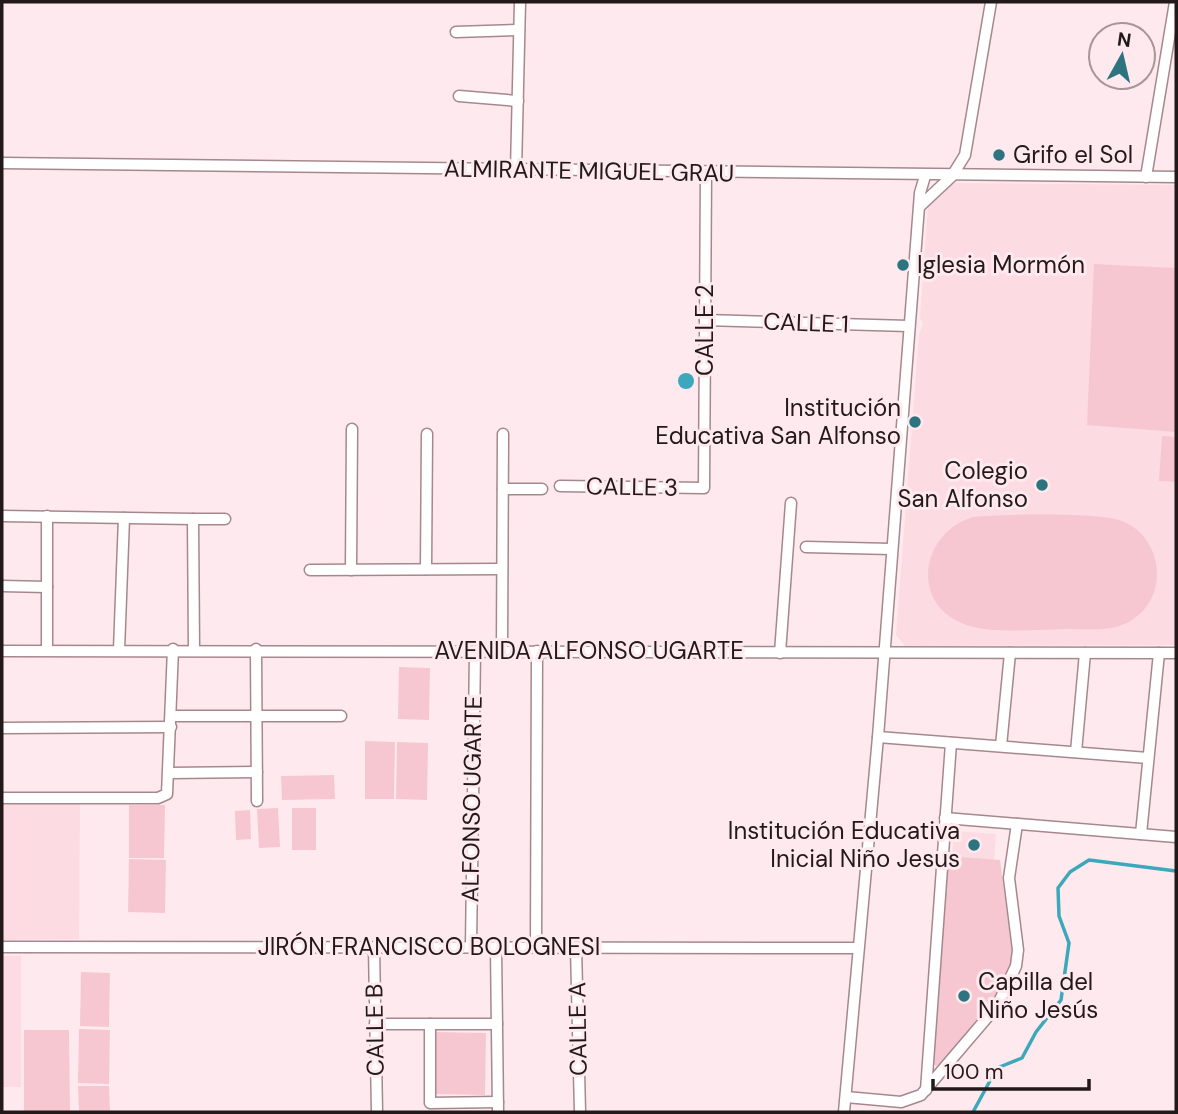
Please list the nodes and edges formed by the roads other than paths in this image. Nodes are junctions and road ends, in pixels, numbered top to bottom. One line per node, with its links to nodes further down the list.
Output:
1 (520, 2): 4 (street)
2 (991, 2): 12 (street)
3 (1175, 2): 13 (street)
4 (519, 30): 5 (street); 7 (street)
5 (456, 32)
6 (459, 96): 7 (street)
7 (518, 101): 9 (street)
8 (2, 163): 9 (street, ALMIRANTE MIGUEL GRAU)
9 (516, 170): 10 (street, ALMIRANTE MIGUEL GRAU)
10 (706, 172): 11 (street, ALMIRANTE MIGUEL GRAU); 16 (street, CALLE 2)
11 (925, 176): 12 (street, ALMIRANTE MIGUEL GRAU); 15 (street)
12 (952, 176): 13 (street, ALMIRANTE MIGUEL GRAU); 15 (street)
13 (1146, 177): 14 (street, ALMIRANTE MIGUEL GRAU)
14 (1176, 177)
15 (919, 206): 17 (street)
16 (705, 320): 17 (street, CALLE 1); 22 (street, CALLE 2)
17 (908, 326): 32 (street)
18 (352, 429): 36 (street)
19 (427, 434): 33 (street)
20 (503, 434): 23 (street)
21 (560, 486): 22 (street, CALLE 3)
22 (704, 488)
23 (502, 489): 24 (street); 34 (street)
24 (542, 489)
25 (791, 503): 48 (street)
26 (2, 516): 27 (street)
27 (47, 516): 28 (street); 38 (street)
28 (124, 517): 29 (street); 44 (street)
29 (193, 519): 30 (street); 40 (street)
30 (225, 519)
31 (806, 547): 32 (street)
32 (891, 549): 53 (street)
33 (426, 569): 34 (street); 36 (street)
34 (502, 569): 46 (street)
35 (310, 570): 36 (street)
36 (351, 570)
37 (2, 586): 38 (street)
38 (47, 587): 43 (street)
39 (173, 649): 40 (street, AVENIDA ALFONSO UGARTE); 44 (street, AVENIDA ALFONSO UGARTE); 56 (street)
40 (194, 649): 41 (street, AVENIDA ALFONSO UGARTE)
41 (256, 649): 45 (street, AVENIDA ALFONSO UGARTE); 54 (street)
42 (2, 650): 43 (street, AVENIDA ALFONSO UGARTE)
43 (47, 650): 44 (street, AVENIDA ALFONSO UGARTE)
44 (119, 650)
45 (474, 651): 46 (street, AVENIDA ALFONSO UGARTE); 73 (street, ALFONSO UGARTE)
46 (502, 651): 47 (street, AVENIDA ALFONSO UGARTE)
47 (537, 651): 48 (street, AVENIDA ALFONSO UGARTE); 75 (street)
48 (780, 653): 53 (street, AVENIDA ALFONSO UGARTE)
49 (1010, 653): 50 (street, AVENIDA ALFONSO UGARTE); 53 (street, AVENIDA ALFONSO UGARTE); 60 (street)
50 (1085, 653): 51 (street, AVENIDA ALFONSO UGARTE); 61 (street)
51 (1158, 653): 52 (street, AVENIDA ALFONSO UGARTE); 62 (street)
52 (1176, 653)
53 (884, 654): 58 (street)
54 (256, 716): 55 (street); 56 (street); 64 (street)
55 (341, 716)
56 (171, 722): 57 (street); 63 (street)
57 (2, 728)
58 (878, 737): 59 (street); 77 (street)
59 (951, 743): 60 (street); 67 (street)
60 (1001, 746): 61 (street)
61 (1076, 752): 62 (street)
62 (1148, 758): 69 (street)
63 (169, 772): 64 (street); 65 (street)
64 (257, 772): 66 (street)
65 (2, 798)
66 (257, 801)
67 (945, 818): 68 (street); 81 (street)
68 (1017, 824): 69 (street); 81 (street)
69 (1141, 834): 70 (street)
70 (1176, 837)
71 (2, 947): 72 (street, JIRÓN FRANCISCO BOLOGNESI)
72 (374, 947): 73 (street, JIRÓN FRANCISCO BOLOGNESI); 78 (street, CALLE B)
73 (471, 947): 74 (street, JIRÓN FRANCISCO BOLOGNESI)
74 (496, 947): 75 (street, JIRÓN FRANCISCO BOLOGNESI); 80 (street)
75 (536, 947): 76 (street, JIRÓN FRANCISCO BOLOGNESI)
76 (576, 947): 77 (street, JIRÓN FRANCISCO BOLOGNESI); 85 (street, CALLE A)
77 (857, 948): 82 (street)
78 (375, 1024): 79 (street); 84 (street, CALLE B)
79 (430, 1024): 80 (street); 83 (street)
80 (497, 1024): 83 (street)
81 (926, 1090): 82 (street)
82 (846, 1097): 86 (street)
83 (498, 1107)
84 (377, 1112)
85 (580, 1112)
86 (844, 1112)

